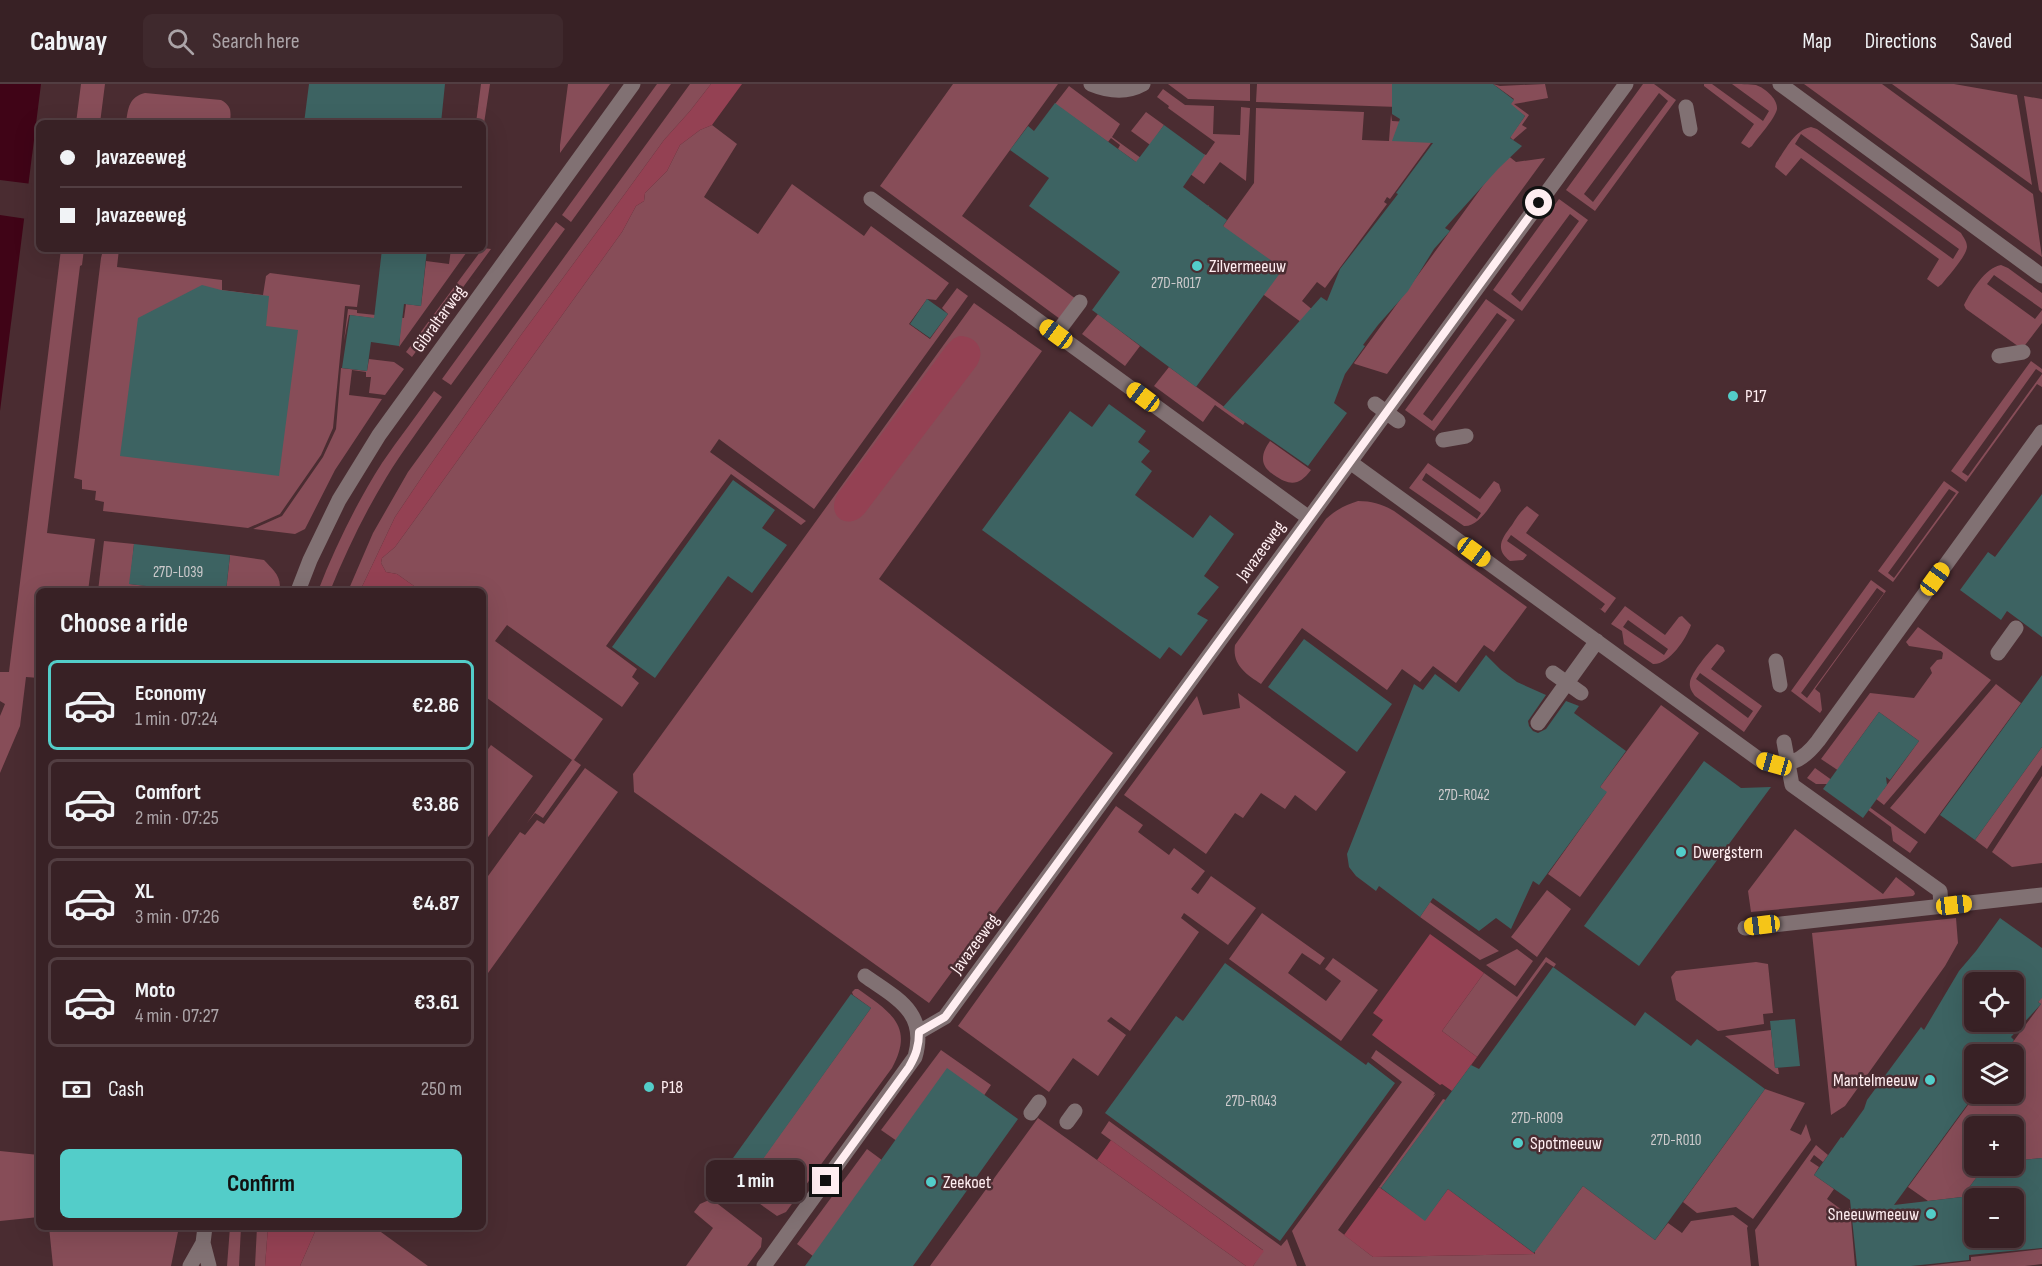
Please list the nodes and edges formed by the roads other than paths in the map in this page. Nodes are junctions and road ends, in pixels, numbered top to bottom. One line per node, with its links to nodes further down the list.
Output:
1 (633, 84): 19 (street, Gibraltarweg)
2 (1091, 84): 3 (street)
3 (1143, 84)
4 (1626, 84): 17 (street, Javazeeweg)
5 (1780, 84): 9 (street)
6 (1686, 107): 7 (street)
7 (1690, 129)
8 (871, 199): 11 (street)
9 (2042, 276)
10 (1080, 302): 11 (street)
11 (1056, 334): 18 (street)
12 (2023, 352): 13 (street)
13 (1999, 356)
14 (2042, 432): 30 (street)
15 (1467, 436): 16 (street)
16 (1443, 440)
17 (1350, 462): 18 (street, Javazeeweg); 21 (street)
18 (1309, 518): 35 (street, Javazeeweg)
19 (299, 588)
20 (2016, 628): 22 (street)
21 (1597, 641): 25 (street); 30 (street)
22 (1998, 653)
23 (1776, 661): 26 (street)
24 (1553, 673): 25 (street)
25 (1567, 683): 27 (street); 28 (street)
26 (1780, 685)
27 (1581, 693)
28 (1538, 723)
29 (1784, 742): 30 (street)
30 (1788, 764): 32 (street)
31 (2042, 895): 32 (street)
32 (1941, 906): 33 (street)
33 (1745, 928)
34 (865, 976): 35 (street)
35 (919, 1032): 40 (street)
36 (205, 1230): 37 (street)
37 (203, 1243): 38 (street); 39 (street)
38 (190, 1266)
39 (209, 1266)
40 (764, 1266)

